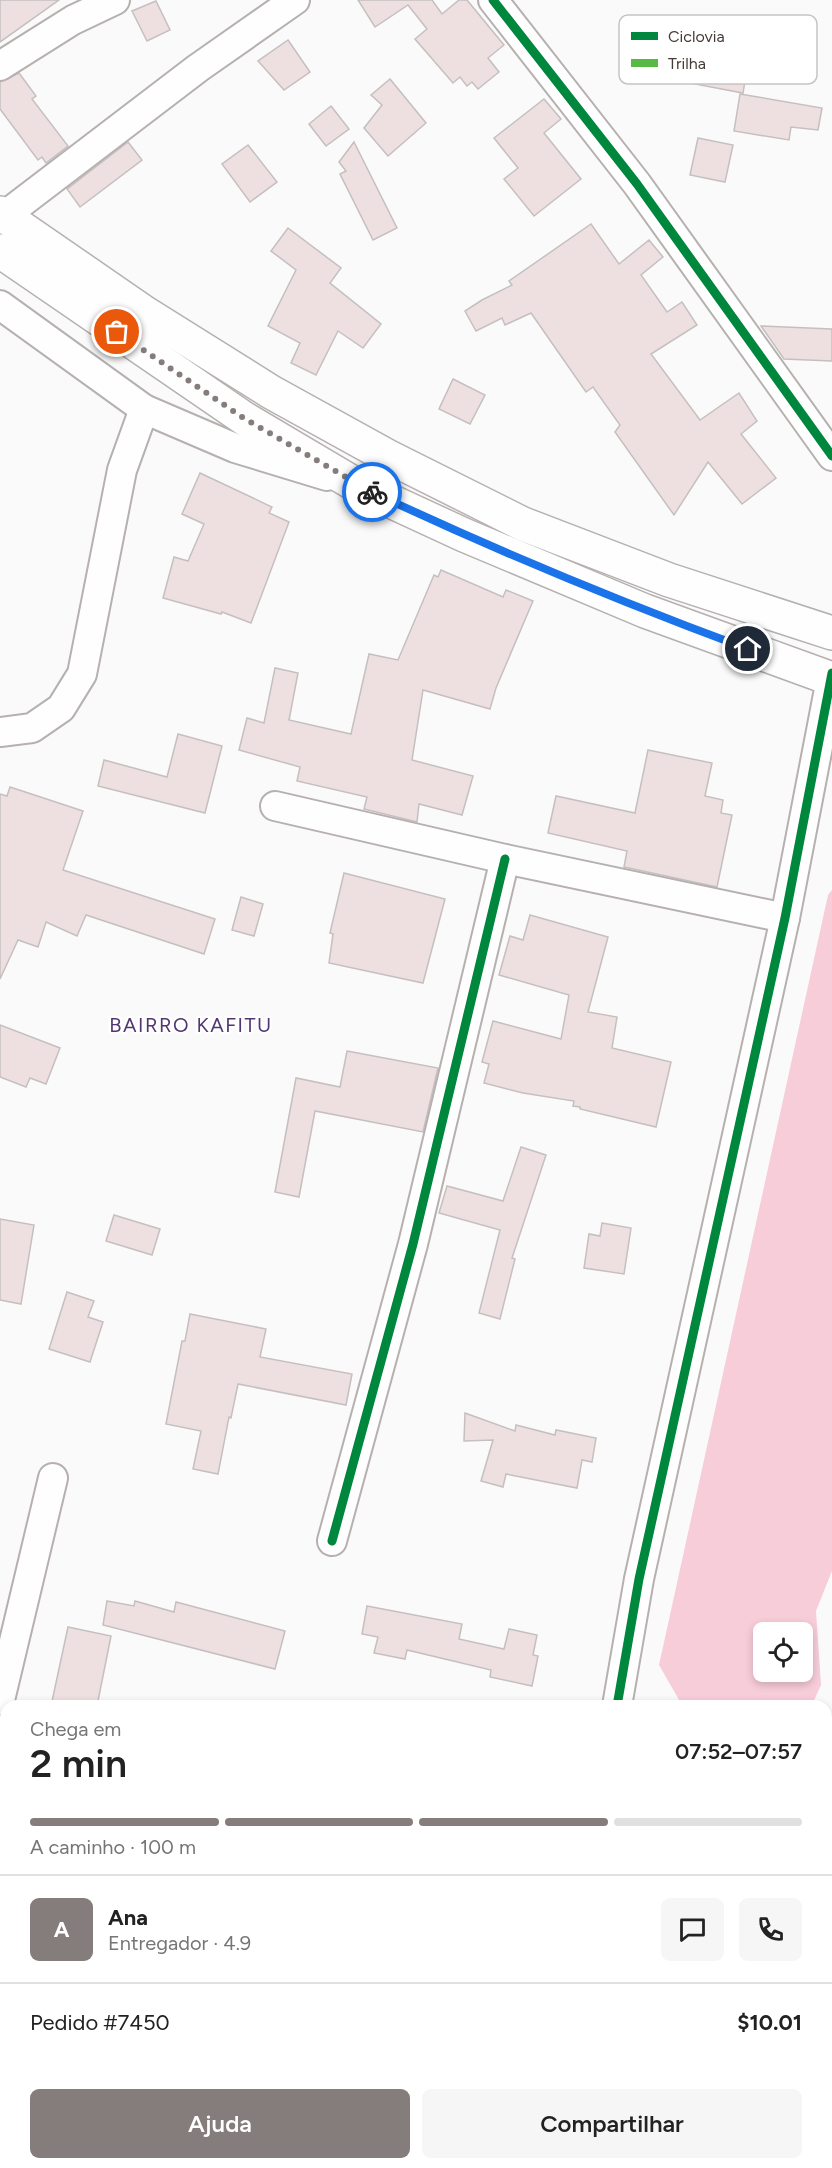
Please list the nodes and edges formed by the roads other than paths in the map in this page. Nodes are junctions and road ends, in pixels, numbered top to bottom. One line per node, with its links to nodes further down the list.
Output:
1 (115, 0): 4 (street)
2 (296, 0): 5 (street)
3 (493, 0): 9 (street)
4 (0, 66)
5 (2, 214): 11 (main road)
6 (0, 251): 10 (main road)
7 (0, 305): 8 (street)
8 (144, 410): 10 (street); 13 (street)
9 (832, 456)
10 (358, 486): 12 (main road)
11 (832, 633)
12 (832, 677): 16 (street)
13 (0, 732)
14 (275, 806): 15 (street)
15 (505, 859): 16 (street); 18 (street)
16 (785, 918): 20 (street)
17 (53, 1478): 19 (street)
18 (332, 1541)
19 (0, 1700)
20 (618, 1700)

